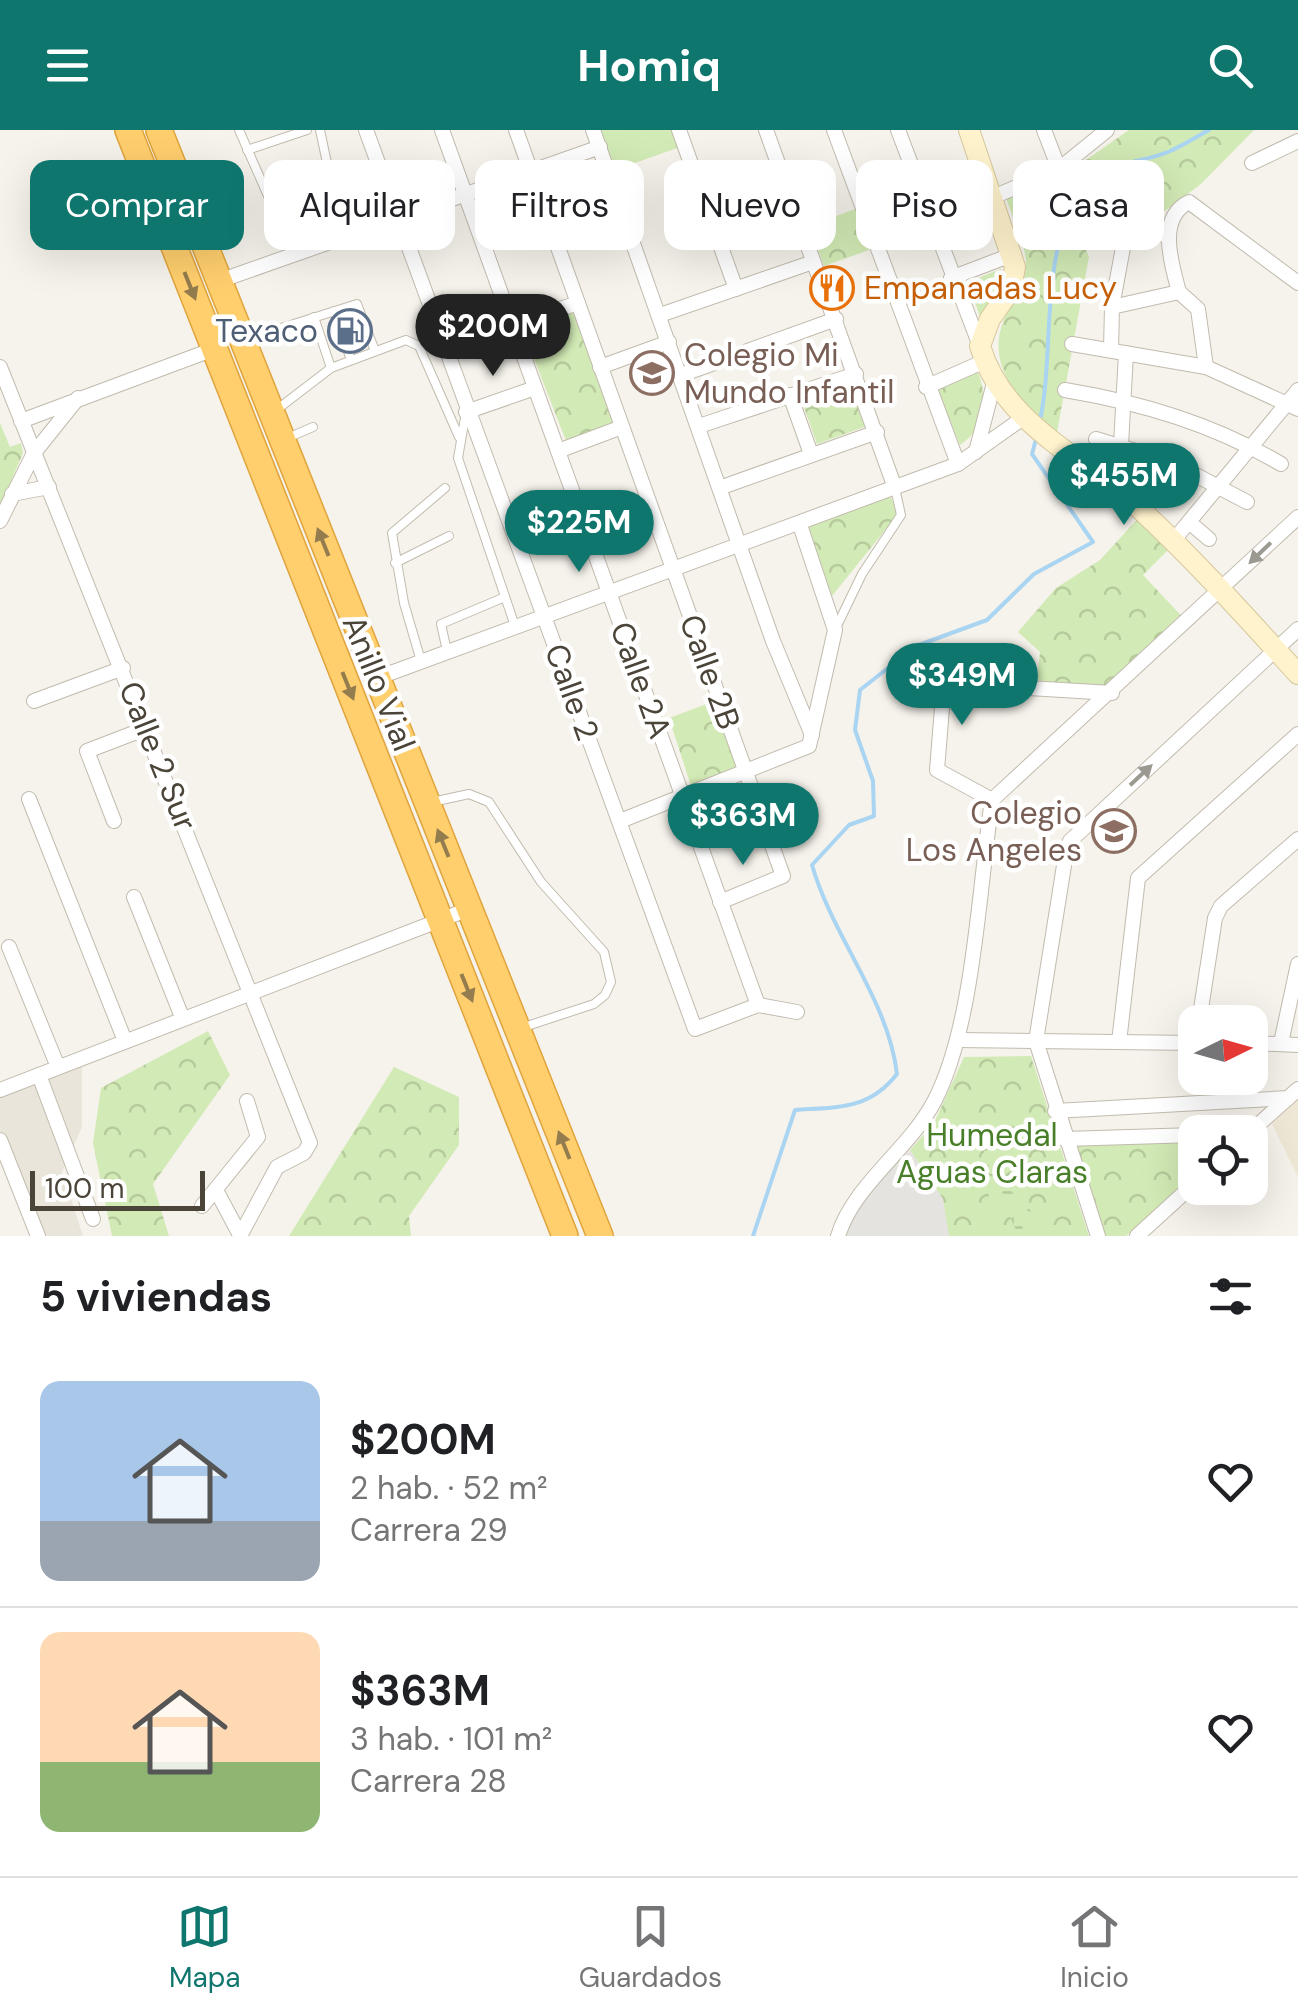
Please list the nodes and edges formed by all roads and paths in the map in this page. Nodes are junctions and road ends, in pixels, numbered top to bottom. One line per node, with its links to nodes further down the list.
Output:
1 (128, 130): 52 (highway, Anillo Vial, one-way to 52)
2 (159, 130): 38 (highway, Anillo Vial)
3 (239, 130): 19 (lane)
4 (307, 130): 19 (lane)
5 (320, 130): 19 (lane)
6 (366, 130): 20 (street, Calle 2)
7 (442, 130): 28 (street, Calle 2A)
8 (516, 130): 21 (street, Calle 2B)
9 (594, 130): 18 (street)
10 (679, 130): 40 (street)
11 (766, 130): 36 (street)
12 (834, 130): 64 (street)
13 (898, 130): 37 (street)
14 (969, 130): 29 (street)
15 (1044, 130): 23 (street)
16 (1107, 130): 24 (street)
17 (1298, 141): 25 (street)
18 (600, 147): 22 (street); 45 (street)
19 (247, 150)
20 (377, 160)
21 (527, 160)
22 (563, 160)
23 (1056, 160)
24 (1070, 160)
25 (1252, 163)
26 (1013, 189): 29 (street)
27 (475, 191): 28 (street)
28 (465, 194): 30 (street); 48 (street, Calle 2A)
29 (994, 197): 35 (street)
30 (455, 198)
31 (1167, 236): 39 (street); 41 (street); 43 (street)
32 (307, 250): 38 (street)
33 (409, 250): 73 (street, Calle 2)
34 (559, 250): 42 (street, Calle 2B)
35 (1014, 254): 37 (street); 55 (street)
36 (813, 262): 40 (street); 47 (street)
37 (951, 278): 55 (street)
38 (219, 281): 49 (highway, Anillo Vial)
39 (1298, 282)
40 (736, 288): 45 (street)
41 (1179, 292): 43 (street); 58 (street)
42 (578, 303): 48 (street); 57 (street, Calle 2B)
43 (1112, 307): 54 (street)
44 (334, 311): 46 (lane); 53 (lane); 56 (lane)
45 (660, 315): 50 (street)
46 (314, 317): 49 (lane); 60 (lane)
47 (836, 319): 61 (street); 62 (street)
48 (512, 325): 65 (street, Calle 2A)
49 (242, 330): 72 (highway, Anillo Vial)
50 (669, 342): 57 (street); 62 (street)
51 (1072, 344): 54 (street)
52 (214, 349): 69 (street); 137 (highway, Anillo Vial, one-way to 137)
53 (375, 351): 56 (lane); 80 (lane)
54 (1119, 351): 58 (street); 70 (street)
55 (982, 353): 63 (street); 64 (street)
56 (351, 360): 60 (lane)
57 (600, 366): 78 (street, Calle 2B)
58 (1206, 366): 71 (street)
59 (0, 367): 75 (street, Calle 2 Sur)
60 (331, 368): 72 (lane)
61 (856, 374): 68 (street); 79 (street)
62 (681, 375): 76 (street)
63 (994, 383): 74 (street); 86 (street)
64 (926, 386): 89 (street)
65 (535, 388): 73 (street); 85 (street, Calle 2A)
66 (1065, 390): 70 (street)
67 (1298, 390): 71 (street)
68 (790, 395): 76 (street); 88 (street)
69 (79, 398): 75 (street); 87 (street)
70 (1124, 400): 83 (street); 84 (street)
71 (1293, 407): 84 (street)
72 (274, 412): 82 (highway, Anillo Vial)
73 (466, 412): 80 (lane); 111 (street, Calle 2)
74 (1026, 420): 86 (street); 104 (street)
75 (20, 421): 87 (street, Calle 2 Sur)
76 (699, 426): 94 (street)
77 (313, 427): 82 (lane)
78 (622, 427): 85 (street); 107 (street, Calle 2B)
79 (877, 432): 88 (street); 95 (street)
80 (460, 437): 110 (lane)
81 (1096, 439): 83 (street)
82 (283, 440): 120 (highway, Anillo Vial, one-way to 82)
83 (1120, 445): 91 (street)
84 (1252, 447): 90 (street); 91 (street)
85 (558, 450): 109 (street, Calle 2A)
86 (976, 452): 89 (street)
87 (34, 453): 92 (street, Calle 2 Sur); 96 (street)
88 (811, 454): 94 (street)
89 (958, 464): 95 (street)
90 (1281, 464)
91 (1220, 486): 97 (street); 100 (street)
92 (49, 487): 96 (street); 118 (street, Calle 2 Sur)
93 (445, 488): 106 (lane)
94 (722, 488): 105 (street)
95 (895, 488): 101 (street); 114 (lane)
96 (12, 494): 99 (street)
97 (1246, 502)
98 (1298, 516): 108 (street, one-way to 108)
99 (0, 521)
100 (1189, 522): 103 (street); 104 (street)
101 (800, 525): 105 (street); 114 (street)
102 (449, 536): 106 (lane)
103 (1209, 539)
104 (1173, 540): 108 (street)
105 (741, 546): 107 (street); 125 (street)
106 (395, 563): 117 (lane)
107 (673, 569): 109 (street); 126 (street, Calle 2B)
108 (1221, 590): 115 (street); 121 (street)
109 (608, 591): 111 (street); 128 (street, Calle 2A)
110 (505, 598): 112 (lane); 116 (lane)
111 (544, 616): 112 (street); 132 (street, Calle 2)
112 (515, 626): 116 (street)
113 (1298, 629): 115 (street)
114 (836, 630): 125 (street)
115 (1275, 649): 119 (street); 148 (street, one-way to 115)
116 (447, 651): 117 (street)
117 (422, 661): 120 (street)
118 (123, 668): 122 (street); 123 (street, Calle 2 Sur)
119 (1298, 674)
120 (377, 678): 130 (highway, Anillo Vial)
121 (1112, 693): 129 (street); 129 (street)
122 (34, 702)
123 (147, 728): 131 (street); 140 (street, Calle 2 Sur)
124 (1298, 734): 149 (street)
125 (812, 738): 126 (street)
126 (747, 774): 128 (street); 135 (street, Calle 2B)
127 (29, 799): 147 (street)
128 (684, 799): 132 (street); 135 (street, Calle 2A)
129 (992, 800): 146 (street)
130 (427, 803): 136 (highway, Anillo Vial, one-way to 130); 145 (lane)
131 (114, 821)
132 (620, 821): 141 (street, Calle 2)
133 (1298, 839): 142 (street)
134 (134, 897): 144 (street)
135 (720, 902): 141 (street, Calle 2A)
136 (469, 909): 137 (street); 145 (highway, Anillo Vial)
137 (439, 918): 140 (street); 170 (highway, Anillo Vial, one-way to 170)
138 (10, 947): 154 (street)
139 (1298, 964): 152 (street)
140 (251, 989): 144 (street); 169 (street, Calle 2 Sur)
141 (758, 1005): 143 (street)
142 (1201, 1005)
143 (797, 1012)
144 (182, 1017): 147 (street)
145 (518, 1030): 171 (highway, Anillo Vial, one-way to 145)
146 (958, 1040): 148 (street); 172 (street)
147 (125, 1041): 154 (street)
148 (1036, 1041): 149 (street); 159 (street)
149 (1119, 1042): 150 (street)
150 (1178, 1043)
151 (1268, 1044): 152 (street)
152 (1282, 1044): 153 (street)
153 (1298, 1045)
154 (58, 1067): 155 (street)
155 (39, 1074): 156 (street); 167 (street)
156 (0, 1090)
157 (1293, 1093): 159 (street); 160 (street)
158 (247, 1101): 164 (street)
159 (1055, 1111): 162 (street)
160 (1268, 1116)
161 (1178, 1136): 162 (street)
162 (1064, 1139): 173 (street)
163 (0, 1140): 168 (street)
164 (216, 1190): 166 (street); 169 (street)
165 (1178, 1199): 174 (street)
166 (202, 1206)
167 (92, 1218)
168 (38, 1236)
169 (240, 1236)
170 (565, 1236)
171 (600, 1236)
172 (838, 1236)
173 (1098, 1236)
174 (1137, 1236)

